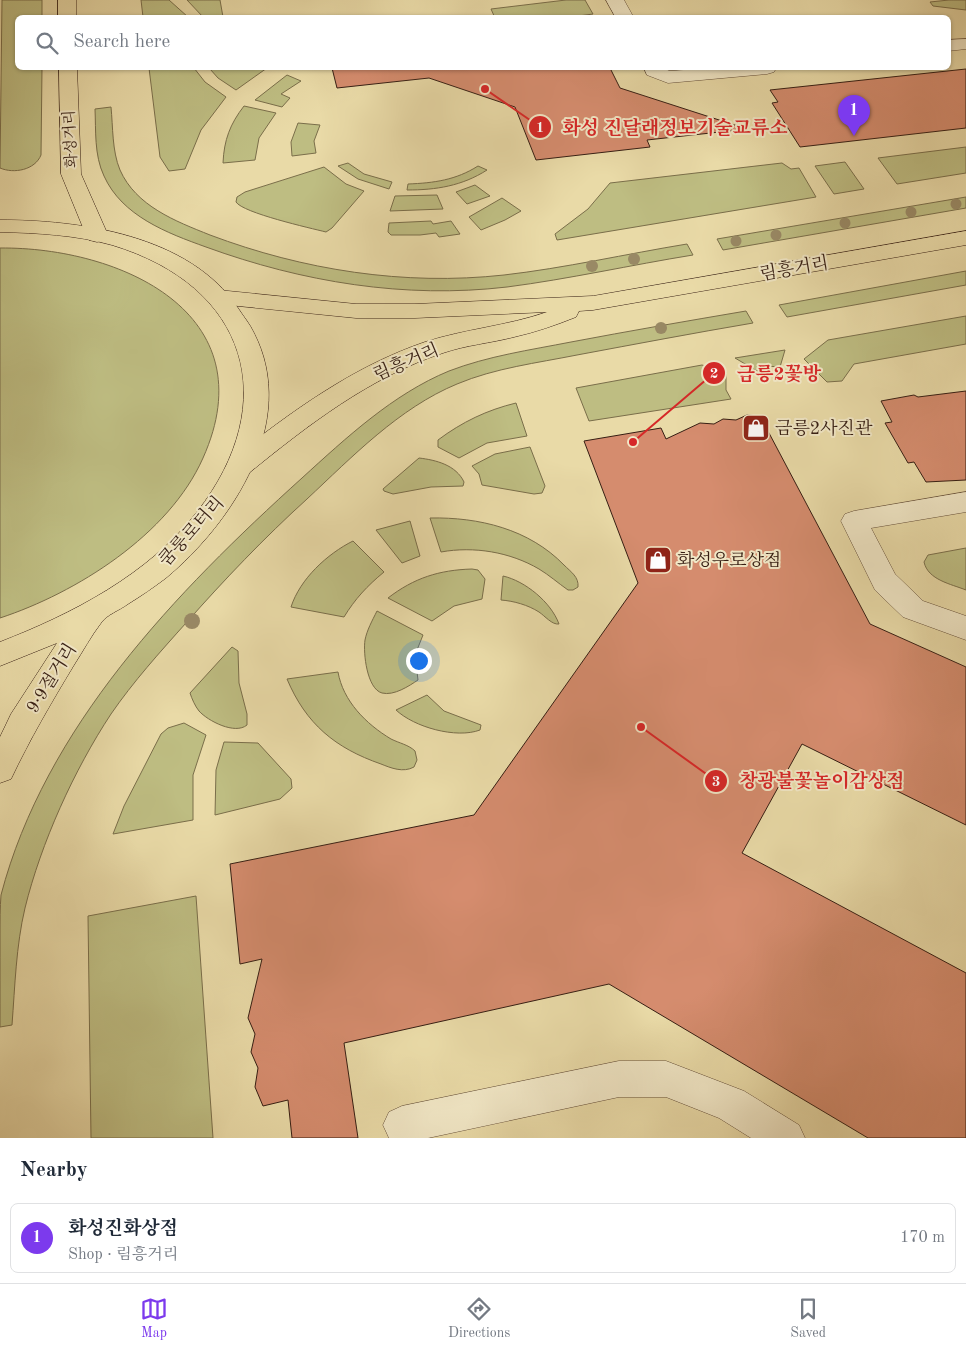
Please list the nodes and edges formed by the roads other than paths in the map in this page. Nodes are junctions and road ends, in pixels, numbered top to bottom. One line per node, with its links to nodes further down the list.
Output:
1 (67, 0): 3 (main road)
2 (615, 0): 4 (street)
3 (67, 15)
4 (623, 15)
5 (966, 44): 6 (street)
6 (951, 46)
7 (68, 70): 11 (main road, 화성거리)
8 (653, 70): 9 (street)
9 (745, 70)
10 (1, 225): 11 (main road, 쿰룽로터리)
11 (97, 234): 13 (main road, 쿰룽로터리)
12 (966, 238): 14 (main road, 림흥거리)
13 (218, 297): 14 (main road, 림흥거리); 15 (main road, 쿰룽로터리)
14 (593, 303): 15 (main road, 림흥거리)
15 (240, 466): 17 (main road, 쿰룽로터리)
16 (966, 502): 18 (street)
17 (91, 614): 19 (main road, 쿰룽로터리); 20 (main road, 9·9절거리)
18 (966, 628)
19 (0, 654)
20 (0, 769)
21 (402, 1125): 22 (street)
22 (786, 1138)

